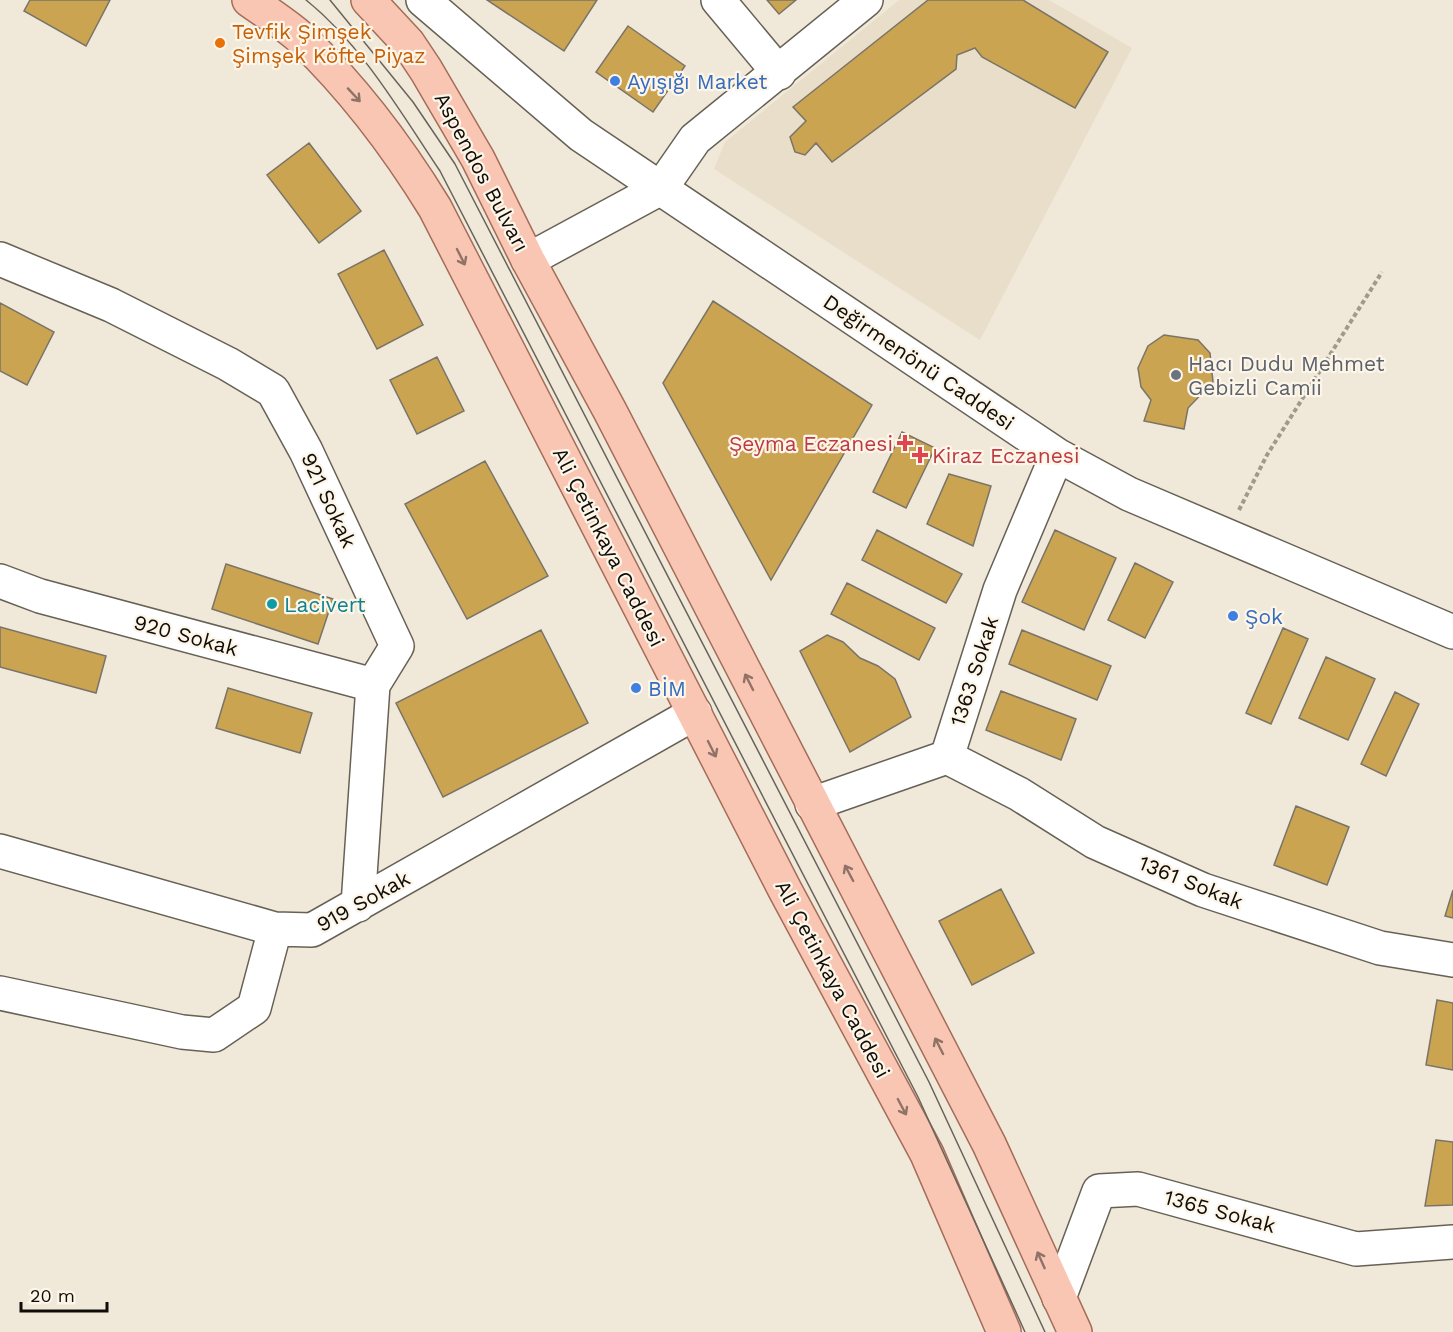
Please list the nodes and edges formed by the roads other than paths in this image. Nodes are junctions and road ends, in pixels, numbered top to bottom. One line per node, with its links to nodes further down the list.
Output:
1 (249, 0): 14 (main road, Ali Çetinkaya Caddesi, one-way to 14)
2 (368, 0): 9 (main road, Aspendos Bulvarı)
3 (423, 0): 7 (street, Değirmenönü Caddesi)
4 (718, 0): 6 (street)
5 (866, 0): 6 (street)
6 (779, 73): 7 (street)
7 (661, 188): 9 (street); 10 (street, Değirmenönü Caddesi)
8 (0, 259): 13 (street, 921 Sokak)
9 (528, 260): 16 (main road, Aspendos Bulvarı, one-way to 9)
10 (1057, 455): 12 (street, Değirmenönü Caddesi); 15 (street, 1363 Sokak)
11 (0, 581): 13 (street, 920 Sokak)
12 (1453, 632)
13 (373, 685): 18 (street, 921 Sokak)
14 (695, 714): 18 (street, 919 Sokak); 24 (main road, Ali Çetinkaya Caddesi, one-way to 24)
15 (947, 757): 16 (street); 20 (street, 1361 Sokak)
16 (812, 804): 23 (main road, Aspendos Bulvarı, one-way to 16)
17 (0, 851): 19 (street, 919 Sokak)
18 (358, 905): 19 (street, 919 Sokak)
19 (275, 929): 21 (street)
20 (1453, 960)
21 (0, 993)
22 (1453, 1242): 23 (street, 1365 Sokak)
23 (1059, 1298): 25 (main road, Aspendos Bulvarı)
24 (1004, 1332)
25 (1075, 1332)

